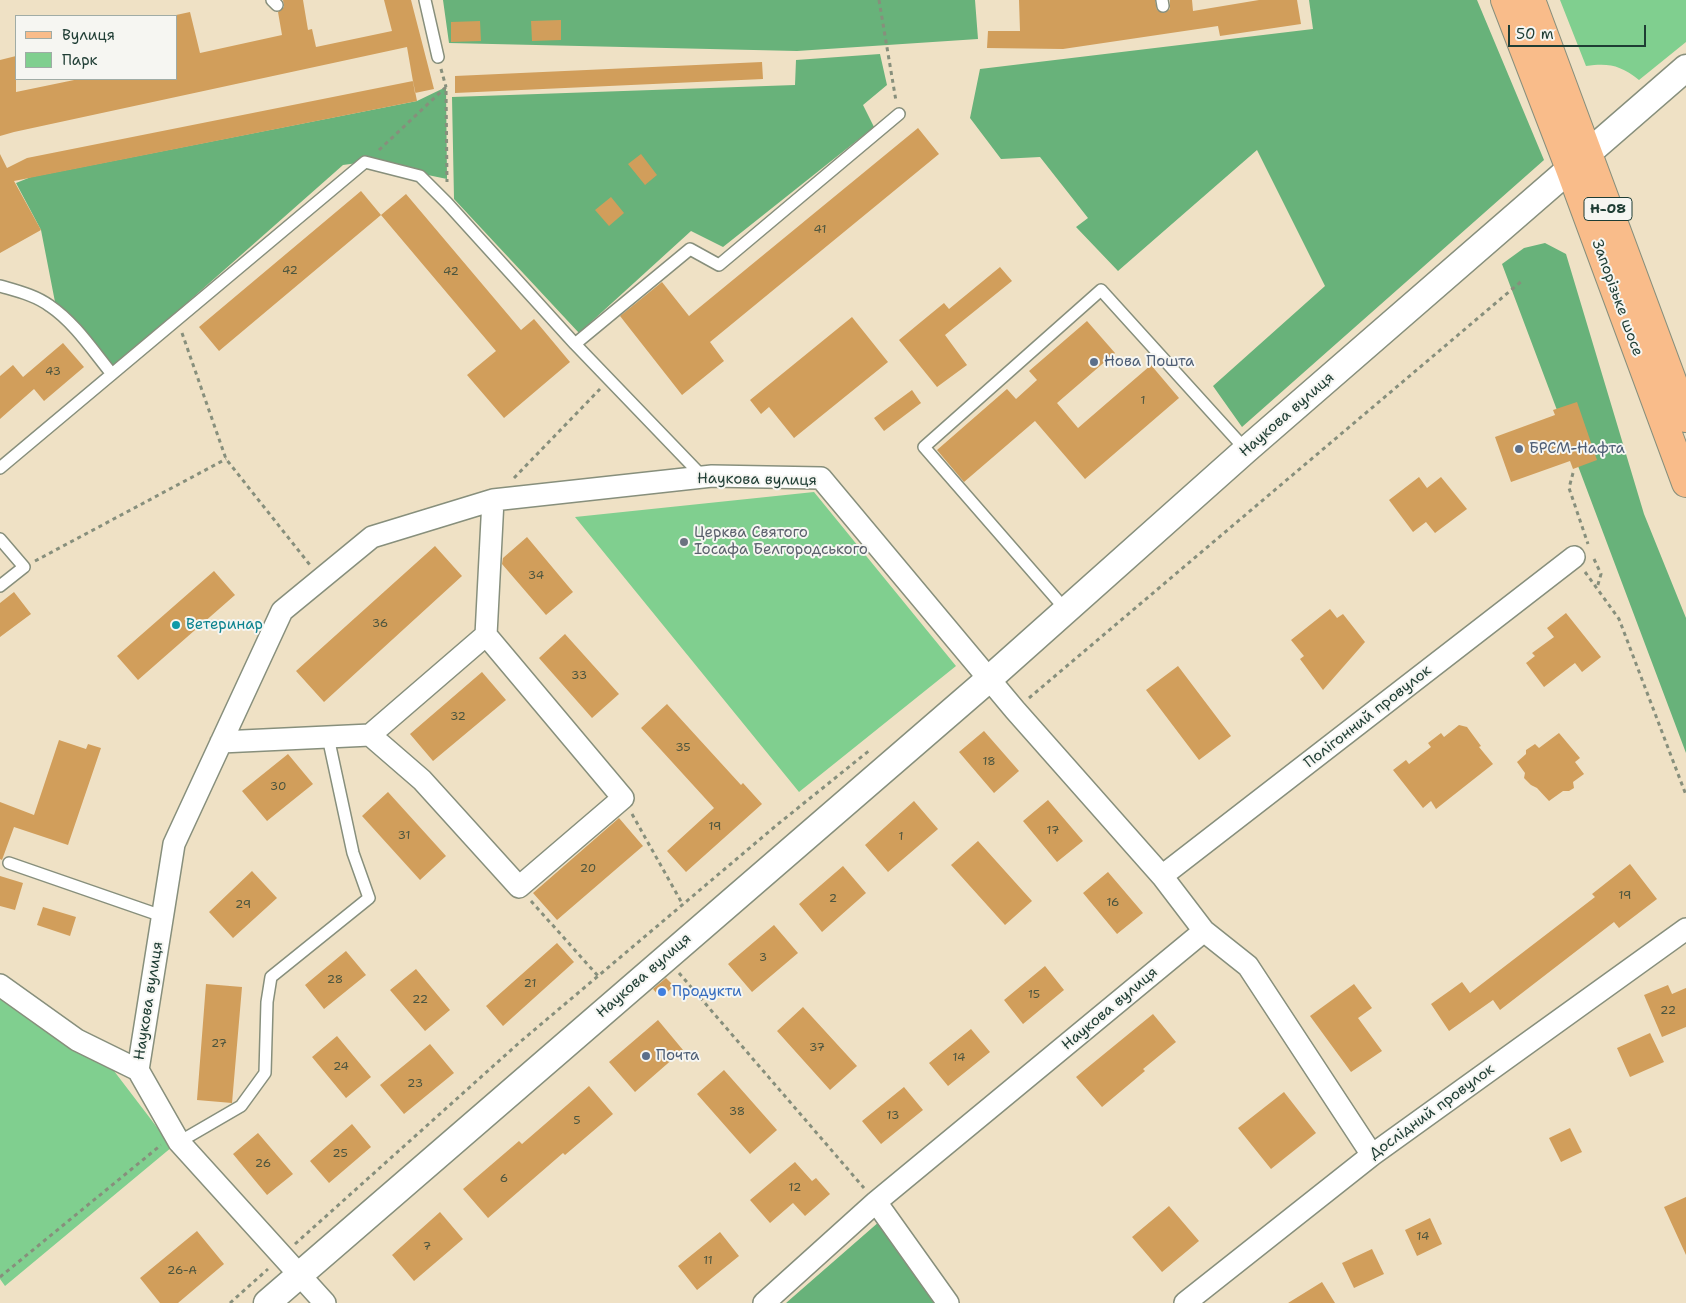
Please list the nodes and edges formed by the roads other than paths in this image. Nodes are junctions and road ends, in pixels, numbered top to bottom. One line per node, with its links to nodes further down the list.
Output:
1 (425, 0): 4 (lane)
2 (1505, 0): 7 (main road, Запорізьке шосе / Н-08)
3 (1531, 0): 7 (main road, Запорізьке шосе / Н-08)
4 (438, 57)
5 (1686, 68): 7 (street, Наукова вулиця)
6 (899, 114): 9 (lane)
7 (1578, 161): 11 (main road, Запорізьке шосе / Н-08); 12 (street, Наукова вулиця); 15 (main road, Запорізьке шосе / Н-08)
8 (0, 286): 10 (lane)
9 (575, 344): 10 (lane); 14 (lane)
10 (112, 374): 13 (lane)
11 (1686, 418)
12 (1246, 450): 20 (street, Наукова вулиця); 20 (lane)
13 (0, 468)
14 (702, 477): 16 (street, Наукова вулиця); 22 (street, Наукова вулиця)
15 (1686, 484)
16 (493, 500): 21 (street); 25 (street, Наукова вулиця)
17 (0, 539): 19 (lane)
18 (1574, 558): 27 (street, Полігонний провулок)
19 (0, 586)
20 (1066, 610): 22 (street, Наукова вулиця)
21 (486, 635): 23 (street); 23 (street)
22 (989, 679): 27 (street, Наукова вулиця); 36 (street, Наукова вулиця)
23 (370, 735): 24 (street)
24 (328, 737): 25 (street); 33 (lane)
25 (221, 742): 28 (street, Наукова вулиця)
26 (9, 863): 28 (lane)
27 (1162, 876): 30 (street, Наукова вулиця)
28 (162, 916): 32 (street, Наукова вулиця)
29 (1686, 928): 34 (street, Дослідний провулок)
30 (1204, 931): 34 (street); 35 (street, Наукова вулиця)
31 (0, 985): 32 (street)
32 (138, 1070): 33 (street, Наукова вулиця)
33 (177, 1137): 36 (street, Наукова вулиця)
34 (1372, 1155): 41 (street, Дослідний провулок)
35 (876, 1202): 39 (street, Наукова вулиця); 40 (street)
36 (292, 1265): 37 (street, Наукова вулиця); 38 (street, Наукова вулиця)
37 (267, 1303)
38 (325, 1303)
39 (764, 1303)
40 (948, 1303)
41 (1185, 1303)

